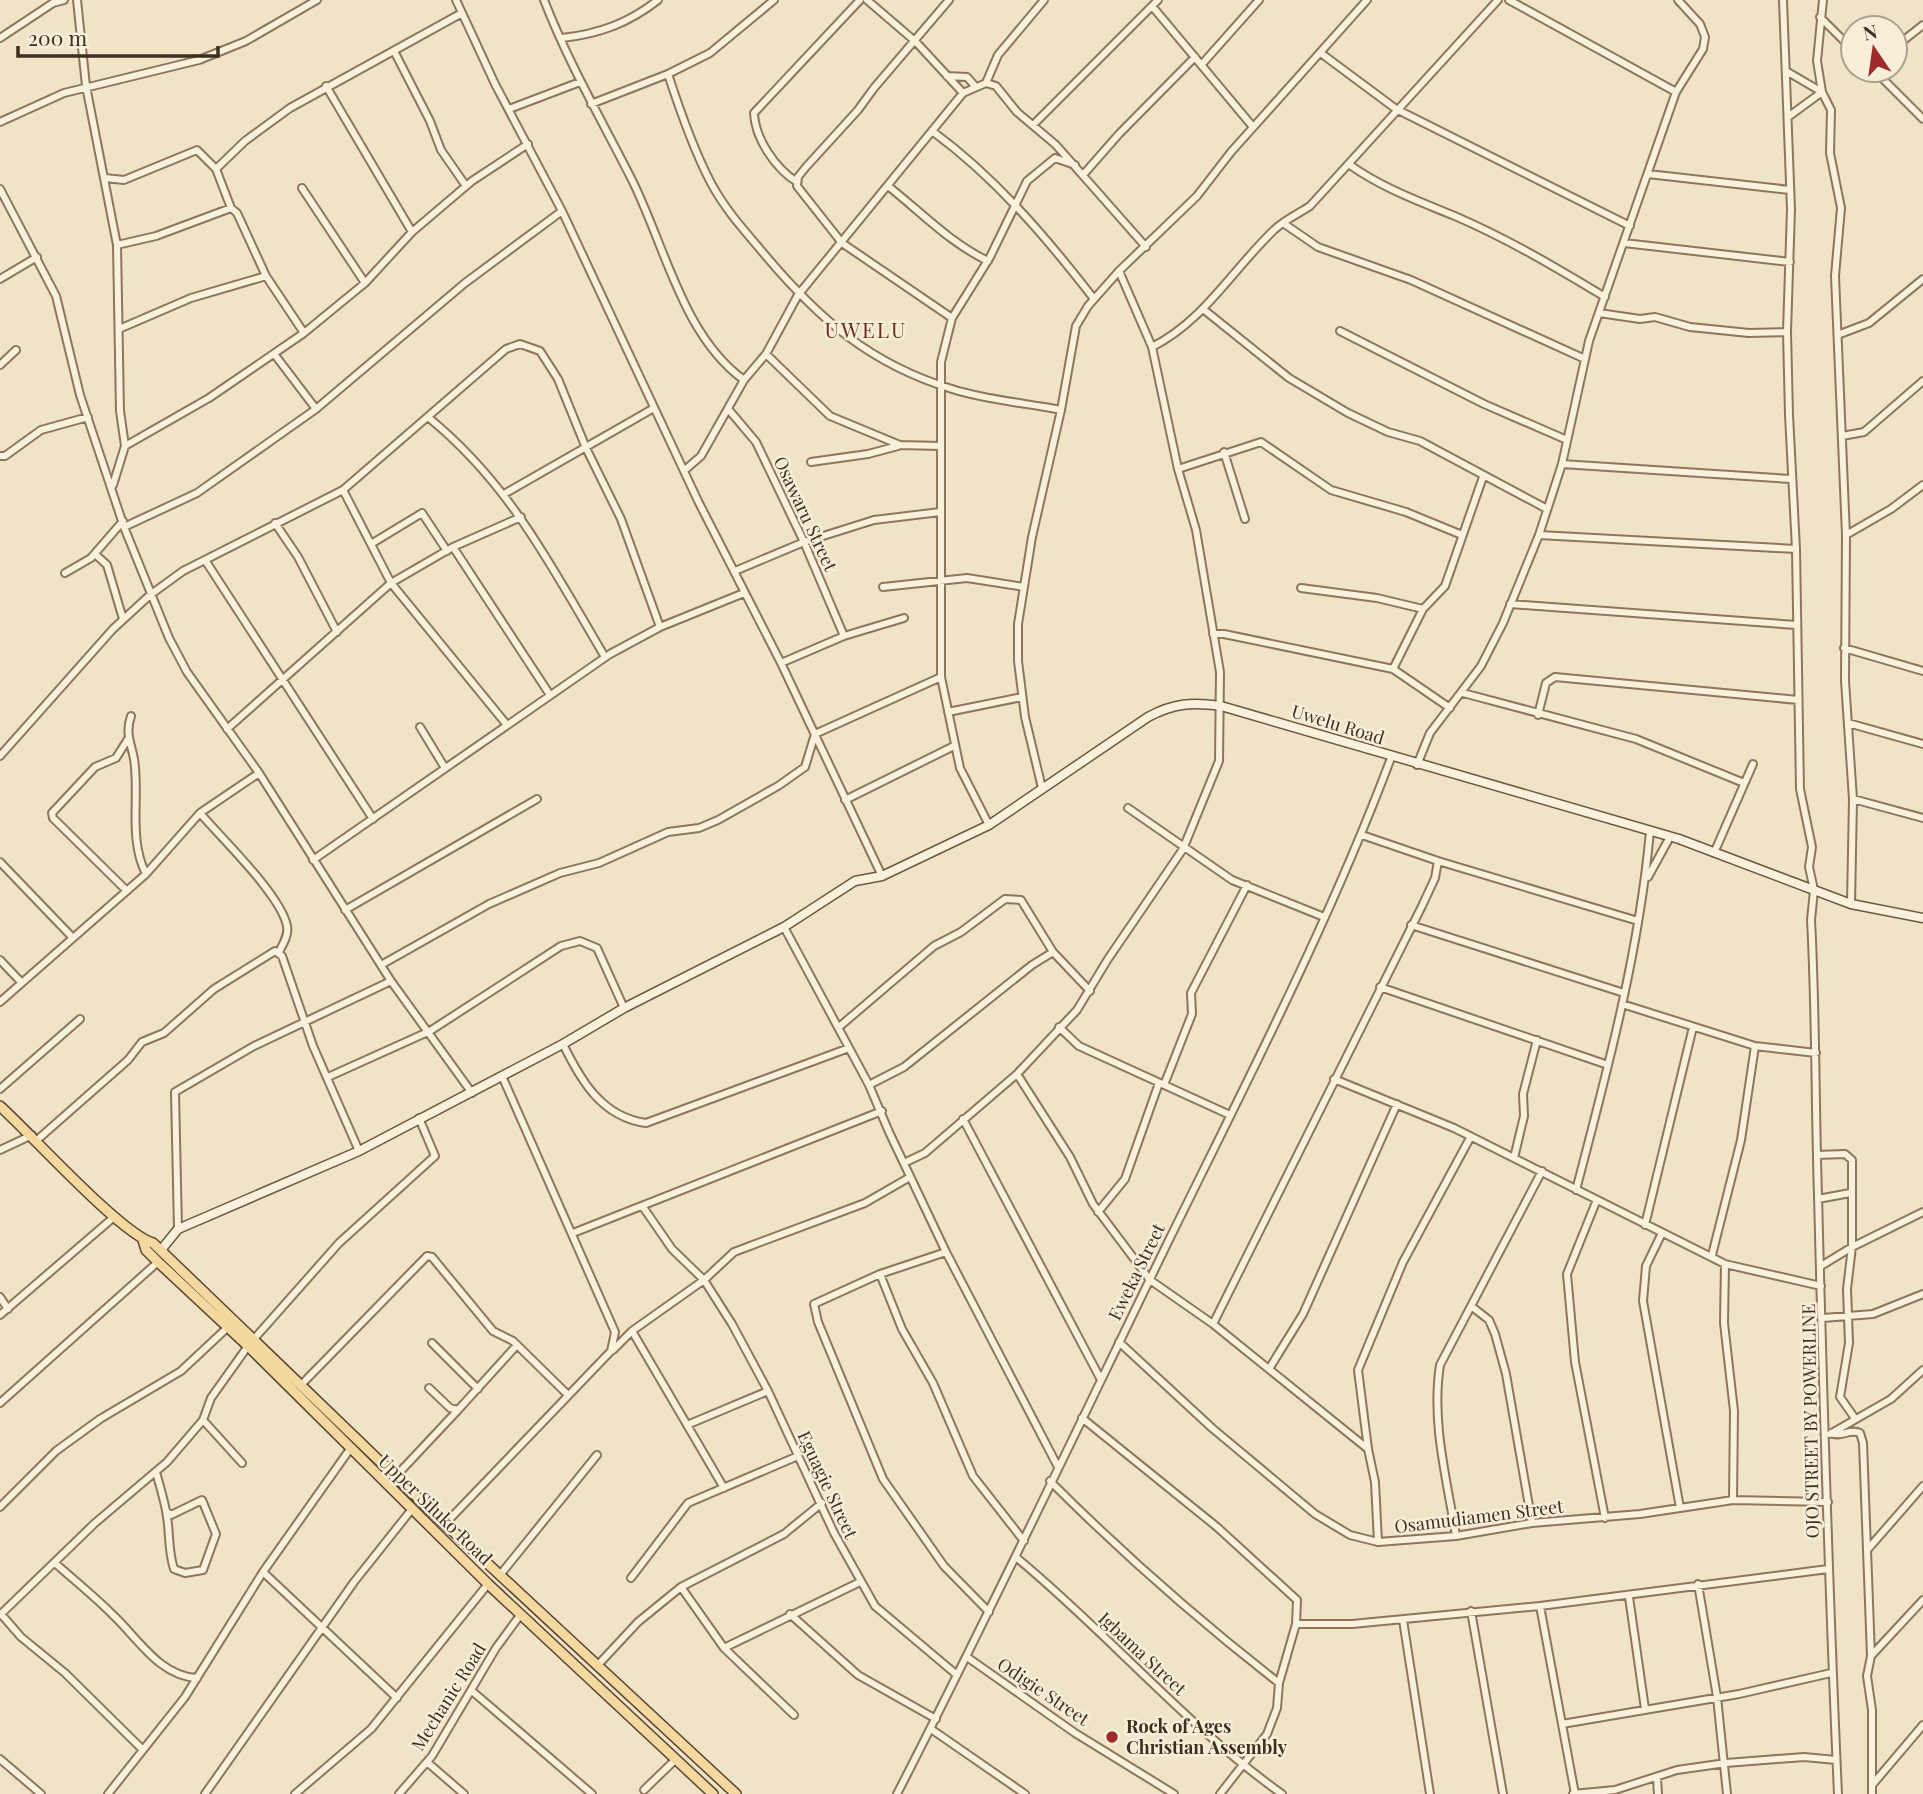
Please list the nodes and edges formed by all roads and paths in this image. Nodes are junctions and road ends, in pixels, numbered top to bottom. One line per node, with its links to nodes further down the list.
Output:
1 (64, 0): 26 (street)
2 (77, 0): 39 (street)
3 (317, 0): 39 (street)
4 (456, 0): 21 (street)
5 (544, 0): 27 (street)
6 (657, 0): 27 (street)
7 (774, 0): 34 (street)
8 (860, 0): 63 (street)
9 (867, 0): 28 (street)
10 (949, 0): 28 (street)
11 (1044, 0): 37 (street)
12 (1158, 0): 20 (street)
13 (1259, 0): 32 (street)
14 (1367, 0): 30 (street)
15 (1498, 0): 47 (street)
16 (1509, 0): 42 (street)
17 (1678, 0): 42 (street)
18 (1783, 0): 33 (street)
19 (1823, 0): 22 (street)
20 (1152, 6): 31 (street); 51 (street)
21 (462, 13): 29 (street); 46 (street)
22 (1820, 17): 24 (street); 43 (street)
23 (1923, 25): 25 (street)
24 (1839, 36)
25 (1909, 36)
26 (0, 38)
27 (562, 38): 36 (street)
28 (916, 42): 35 (street); 63 (street)
29 (394, 51): 40 (street); 64 (street)
30 (1322, 54): 47 (street); 52 (street)
31 (1195, 57): 32 (street); 61 (street)
32 (1203, 63): 52 (street)
33 (1786, 71): 43 (street); 48 (street)
34 (668, 74): 45 (street); 87 (street)
35 (947, 76): 41 (street); 44 (street)
36 (580, 82): 45 (street); 46 (street)
37 (986, 82): 41 (street); 51 (street)
38 (1888, 84): 49 (street)
39 (86, 86): 50 (street); 62 (street)
40 (326, 86): 59 (street); 74 (street)
41 (975, 86): 44 (street)
42 (1676, 92): 60 (street)
43 (1822, 92): 48 (street); 97 (street)
44 (963, 93): 53 (street)
45 (592, 104): 104 (street)
46 (509, 109): 54 (street)
47 (1396, 109): 58 (street); 73 (street)
48 (1788, 117): 68 (street)
49 (1923, 119)
50 (0, 122)
51 (1034, 125): 55 (street)
52 (1254, 127): 78 (street)
53 (932, 131): 65 (street); 70 (street)
54 (528, 144): 64 (street); 71 (street)
55 (1056, 145): 56 (street); 57 (street)
56 (1055, 158): 57 (street); 70 (street)
57 (1075, 165): 61 (street)
58 (1350, 165): 72 (street); 88 (street)
59 (216, 169): 62 (street); 69 (street)
60 (1648, 174): 68 (street); 73 (street)
61 (1083, 175): 78 (street)
62 (105, 177): 77 (street)
63 (797, 182): 75 (street)
64 (466, 186): 74 (street)
65 (888, 186): 75 (street); 80 (street)
66 (302, 188): 86 (street)
67 (0, 189): 79 (street)
68 (1790, 190): 81 (street)
69 (231, 208): 77 (street); 83 (street)
70 (1014, 208): 80 (street); 89 (street)
71 (562, 211): 107 (street); 108 (street)
72 (1283, 223): 90 (street); 102 (street)
73 (1630, 226): 76 (street)
74 (412, 232): 86 (street)
75 (842, 243): 87 (street); 92 (street)
76 (1624, 243): 81 (street); 88 (street)
77 (117, 245): 93 (street)
78 (1146, 247): 82 (street)
79 (37, 257): 84 (street); 111 (street)
80 (988, 261): 92 (street)
81 (1790, 262): 95 (street)
82 (1119, 271): 89 (street); 98 (street)
83 (266, 276): 93 (street); 96 (street)
84 (0, 279)
85 (1923, 279): 97 (street)
86 (365, 283): 96 (street)
87 (798, 295): 100 (street); 106 (street)
88 (1605, 297): 91 (street)
89 (1094, 299): 110 (street)
90 (1203, 309): 98 (street); 125 (street)
91 (1599, 313): 95 (street); 102 (street)
92 (952, 318): 106 (street)
93 (119, 329): 116 (street)
94 (1340, 331): 114 (street)
95 (1787, 332): 126 (street)
96 (304, 333): 101 (street)
97 (1840, 334): 113 (street)
98 (1152, 347): 124 (street)
99 (16, 350): 103 (street)
100 (766, 354): 104 (street); 115 (street)
101 (275, 355): 108 (street); 116 (street)
102 (1586, 359): 114 (street)
103 (0, 365)
104 (744, 380): 109 (street)
105 (1923, 382): 113 (street)
106 (940, 385): 110 (street); 117 (street)
107 (654, 408): 118 (street); 123 (street)
108 (316, 409): 136 (street)
109 (729, 410): 123 (street); 140 (street, Osawaru Street)
110 (1061, 410): 151 (street)
111 (88, 417): 120 (street); 127 (street)
112 (429, 418): 118 (street); 129 (street); 130 (street)
113 (1842, 436): 139 (street)
114 (1567, 440): 122 (street)
115 (900, 445): 117 (street); 121 (street)
116 (125, 446): 127 (street)
117 (941, 446): 132 (street)
118 (586, 448): 130 (street); 160 (street)
119 (1224, 452): 124 (street); 134 (street); 137 (street)
120 (0, 456)
121 (811, 462)
122 (1562, 464): 126 (street); 131 (street)
123 (686, 469): 146 (street)
124 (1178, 469): 162 (street)
125 (1483, 477): 131 (street); 137 (street)
126 (1791, 479): 143 (street)
127 (113, 485): 136 (street)
128 (1923, 485): 139 (street)
129 (343, 491): 135 (street); 141 (street)
130 (505, 494): 133 (street)
131 (1547, 509): 138 (street)
132 (940, 512): 140 (street); 148 (street)
133 (520, 517): 142 (street); 165 (street)
134 (1245, 519)
135 (275, 523): 145 (street); 161 (street)
136 (124, 524): 144 (street); 154 (street)
137 (1462, 535): 156 (street)
138 (1539, 535): 143 (street); 155 (street)
139 (1846, 535): 164 (street)
140 (804, 542): 146 (street); 163 (street, Osawaru Street)
141 (371, 544): 142 (street); 149 (street)
142 (450, 549): 149 (street); 172 (street)
143 (1796, 549): 159 (street)
144 (95, 554): 147 (street); 158 (street)
145 (205, 560): 154 (street); 170 (street)
146 (735, 571): 153 (street)
147 (65, 573)
148 (939, 579): 150 (street); 151 (street); 169 (street)
149 (391, 583): 161 (street); 181 (street)
150 (883, 587)
151 (1024, 587): 173 (street)
152 (1301, 588): 156 (street)
153 (744, 593): 160 (street); 166 (street)
154 (150, 595): 158 (street); 183 (street)
155 (1510, 604): 159 (street); 171 (street)
156 (1423, 609): 167 (street)
157 (904, 618): 163 (street)
158 (123, 620): 188 (street)
159 (1796, 625): 174 (street)
160 (660, 627): 165 (street)
161 (337, 632): 170 (street)
162 (1213, 634): 167 (street); 175 (street)
163 (844, 636): 166 (street)
164 (1844, 648): 168 (street); 180 (street)
165 (605, 657): 172 (street)
166 (781, 663): 184 (street)
167 (1393, 669): 176 (street)
168 (1923, 671)
169 (941, 677): 177 (street); 184 (street)
170 (281, 678): 183 (street); 202 (street)
171 (1463, 693): 176 (street); 178 (street)
172 (550, 695): 181 (street)
173 (1022, 697): 177 (street); 195 (street)
174 (1798, 699): 178 (street); 216 (street)
175 (1221, 706): 189 (street, Uwelu Road); 195 (street, Uwelu Road); 207 (street)
176 (1450, 708): 191 (street)
177 (948, 712): 187 (street)
178 (1538, 715): 194 (street)
179 (131, 716): 185 (street)
180 (1848, 723): 186 (street); 197 (street)
181 (507, 725): 192 (street)
182 (420, 727): 192 (street)
183 (227, 729): 193 (street)
184 (815, 734): 198 (street); 229 (street)
185 (128, 739): 212 (street); 217 (street)
186 (1923, 744)
187 (954, 746): 198 (street); 203 (street)
188 (0, 756)
189 (1391, 758): 191 (street, Uwelu Road); 205 (street, Eweka Street)
190 (1753, 764): 194 (street)
191 (1417, 765): 204 (street, Uwelu Road)
192 (445, 768): 202 (street)
193 (259, 773): 200 (street); 209 (street)
194 (1744, 783): 208 (street)
195 (1041, 788): 203 (street, Uwelu Road)
196 (537, 799): 219 (street)
197 (1853, 799): 201 (street); 218 (street)
198 (845, 800): 213 (street)
199 (1128, 808): 207 (street)
200 (200, 813): 212 (street); 226 (street)
201 (1923, 818)
202 (373, 819): 209 (street)
203 (989, 825): 213 (street, Uwelu Road)
204 (1650, 831): 206 (street, Uwelu Road); 214 (street)
205 (1362, 835): 211 (street); 220 (street, Eweka Street)
206 (1670, 837): 208 (street, Uwelu Road); 214 (street)
207 (1184, 849): 215 (street); 233 (street)
208 (1714, 853): 216 (street, Uwelu Road)
209 (313, 860): 219 (street)
210 (0, 862): 225 (street)
211 (1438, 862): 222 (street); 223 (street)
212 (146, 874): 217 (street)
213 (882, 876): 224 (street, Uwelu Road)
214 (1645, 882): 222 (street)
215 (1247, 885): 220 (street); 254 (street)
216 (1814, 890): 218 (street, Uwelu Road); 248 (street)
217 (127, 891): 225 (street)
218 (1851, 904): 221 (street, Uwelu Road)
219 (345, 910): 229 (street)
220 (1324, 916): 261 (street, Eweka Street)
221 (1923, 918)
222 (1638, 921): 234 (street)
223 (1411, 925): 232 (street); 234 (street)
224 (784, 927): 237 (street, Uwelu Road); 240 (street)
225 (73, 938): 231 (street)
226 (279, 952): 239 (street); 264 (street)
227 (1053, 952): 233 (street); 240 (street); 255 (street)
228 (0, 960): 231 (street)
229 (381, 965): 230 (street)
230 (391, 981): 239 (street); 243 (street)
231 (21, 982): 235 (street)
232 (1380, 987): 244 (street); 253 (street)
233 (1090, 991): 241 (street)
234 (1624, 993): 236 (street)
235 (0, 1002)
236 (1622, 1004): 242 (street); 249 (street)
237 (624, 1008): 243 (street); 245 (street, Uwelu Road)
238 (80, 1019): 256 (street)
239 (305, 1024): 252 (street); 282 (street)
240 (839, 1027): 247 (street)
241 (1059, 1027): 250 (street); 254 (street)
242 (1693, 1027): 246 (street); 281 (street)
243 (430, 1031): 252 (street); 257 (street)
244 (1537, 1040): 249 (street); 269 (street)
245 (563, 1044): 247 (street); 251 (street, Uwelu Road)
246 (1755, 1046): 248 (street); 289 (street)
247 (849, 1048): 255 (street)
248 (1816, 1053): 268 (street)
249 (1608, 1065): 273 (street)
250 (1017, 1074): 263 (street); 278 (street)
251 (502, 1076): 257 (street, Uwelu Road); 283 (street)
252 (328, 1077): 267 (street)
253 (1334, 1079): 258 (street, OJO STREET BY POWERLINE); 304 (street)
254 (1161, 1084): 261 (street); 278 (street)
255 (869, 1085): 260 (street)
256 (0, 1089)
257 (472, 1093): 262 (street, Uwelu Road)
258 (1397, 1104): 265 (street, OJO STREET BY POWERLINE); 312 (street)
259 (0, 1106): 264 (main road, Upper Siluko Road)
260 (882, 1111): 270 (street); 277 (street)
261 (1230, 1115): 295 (street, Eweka Street)
262 (419, 1118): 267 (street, Uwelu Road); 308 (street)
263 (963, 1119): 270 (street); 314 (street)
264 (35, 1138): 266 (street); 280 (main road, Upper Siluko Road)
265 (1470, 1138): 269 (street, OJO STREET BY POWERLINE); 330 (street)
266 (0, 1150)
267 (359, 1151): 282 (street, Uwelu Road)
268 (1817, 1155): 274 (street); 275 (street)
269 (1514, 1158): 271 (street, OJO STREET BY POWERLINE)
270 (904, 1163): 272 (street)
271 (1542, 1171): 273 (street, OJO STREET BY POWERLINE); 299 (street)
272 (910, 1177): 288 (street); 294 (street)
273 (1576, 1190): 276 (street, OJO STREET BY POWERLINE)
274 (1850, 1193): 275 (street); 286 (street)
275 (1818, 1199): 292 (street)
276 (1596, 1202): 281 (street, OJO STREET BY POWERLINE); 347 (street)
277 (643, 1207): 283 (street); 294 (street, Eguagie Street)
278 (1098, 1212): 295 (street)
279 (1923, 1212): 286 (street)
280 (114, 1217): 285 (main road, Upper Siluko Road); 300 (street)
281 (1645, 1225): 284 (street, OJO STREET BY POWERLINE)
282 (178, 1229): 287 (street)
283 (573, 1233): 311 (street)
284 (1662, 1233): 289 (street, OJO STREET BY POWERLINE); 344 (street)
285 (143, 1240): 287 (main road, Upper Siluko Road); 290 (main road, Upper Siluko Road)
286 (1852, 1247): 292 (street); 302 (street)
287 (160, 1250): 308 (main road, Upper Siluko Road)
288 (946, 1252): 293 (street); 334 (street)
289 (1712, 1255): 291 (street, OJO STREET BY POWERLINE)
290 (158, 1262): 305 (main road, Upper Siluko Road); 322 (street)
291 (1725, 1264): 296 (street, OJO STREET BY POWERLINE); 340 (street)
292 (1821, 1266): 296 (street)
293 (880, 1274): 351 (street); 368 (street)
294 (704, 1280): 306 (street); 318 (street, Eguagie Street)
295 (1150, 1280): 304 (street); 307 (street, Eweka Street)
296 (1821, 1286): 303 (street, OJO STREET BY POWERLINE)
297 (1923, 1294): 302 (street)
298 (0, 1297): 300 (street)
299 (1471, 1306): 348 (street); 350 (street)
300 (8, 1309): 301 (street)
301 (0, 1315)
302 (1849, 1316): 303 (street); 320 (street)
303 (1824, 1318): 321 (street, OJO STREET BY POWERLINE)
304 (1213, 1324): 312 (street)
305 (228, 1327): 308 (main road, Upper Siluko Road); 343 (street)
306 (632, 1331): 311 (street); 327 (street)
307 (1119, 1342): 314 (street, Eweka Street); 352 (street, Osamudiamen Street)
308 (251, 1343): 315 (main road, Upper Siluko Road); 326 (street); 329 (main road, Upper Siluko Road)
309 (432, 1343): 317 (street)
310 (517, 1345): 315 (street); 317 (street); 319 (street)
311 (611, 1352): 319 (street)
312 (1269, 1369): 330 (street)
313 (1923, 1370): 324 (street)
314 (1100, 1378): 325 (street, Eweka Street)
315 (300, 1386): 336 (main road, Upper Siluko Road)
316 (429, 1388): 323 (street)
317 (478, 1389): 323 (street)
318 (768, 1391): 327 (street); 332 (street, Eguagie Street)
319 (567, 1394): 349 (street)
320 (1840, 1396): 321 (street); 324 (street)
321 (1825, 1397): 328 (street, OJO STREET BY POWERLINE)
322 (0, 1403)
323 (458, 1409): 336 (street)
324 (1854, 1417): 328 (street)
325 (1082, 1418): 334 (street, Eweka Street); 373 (street)
326 (203, 1420): 333 (street); 335 (street)
327 (687, 1424): 339 (street)
328 (1829, 1434): 341 (street, OJO STREET BY POWERLINE); 353 (street)
329 (350, 1449): 345 (main road, Upper Siluko Road); 357 (street)
330 (1368, 1449): 352 (street)
331 (597, 1455): 358 (street)
332 (798, 1457): 339 (street); 342 (street, Eguagie Street)
333 (242, 1463)
334 (1058, 1467): 337 (street, Eweka Street)
335 (156, 1472): 346 (street); 355 (street)
336 (396, 1476): 349 (main road, Upper Siluko Road)
337 (1050, 1481): 351 (street, Eweka Street); 382 (street)
338 (1923, 1486): 353 (street)
339 (724, 1488): 359 (street)
340 (1733, 1500): 341 (street, Osamudiamen Street); 344 (street, Osamudiamen Street)
341 (1828, 1502): 356 (street, OJO STREET BY POWERLINE)
342 (821, 1503): 360 (street, Eguagie Street); 363 (street)
343 (0, 1507)
344 (1681, 1508): 347 (street, Osamudiamen Street)
345 (412, 1509): 361 (main road, Upper Siluko Road); 374 (street)
346 (166, 1511): 346 (street)
347 (1605, 1518): 348 (street, Osamudiamen Street)
348 (1532, 1523): 350 (street, Osamudiamen Street)
349 (445, 1524): 358 (main road, Upper Siluko Road)
350 (1456, 1536): 352 (street, Osamudiamen Street)
351 (1024, 1541): 354 (street, Eweka Street)
352 (1378, 1542)
353 (1868, 1549): 376 (street)
354 (1017, 1558): 368 (street, Eweka Street); 398 (street, Igbama Street)
355 (55, 1563): 369 (street); 381 (street)
356 (1828, 1569): 362 (street); 379 (street, OJO STREET BY POWERLINE)
357 (263, 1572): 374 (street); 381 (street)
358 (500, 1575): 378 (main road, Upper Siluko Road)
359 (631, 1578)
360 (860, 1582): 371 (street); 380 (street, Eguagie Street)
361 (488, 1584): 370 (main road, Upper Siluko Road); 385 (street)
362 (1698, 1584): 364 (street); 384 (street)
363 (681, 1587): 375 (street); 378 (street)
364 (1629, 1597): 366 (street); 386 (street)
365 (1923, 1601): 376 (street)
366 (1541, 1606): 367 (street); 389 (street)
367 (1471, 1611): 372 (street); 417 (street)
368 (989, 1612): 377 (street, Eweka Street)
369 (0, 1614): 392 (street)
370 (521, 1614): 383 (street, Mechanic Road); 393 (main road, Upper Siluko Road)
371 (790, 1614): 375 (street); 388 (street)
372 (1404, 1620): 373 (street); 416 (street)
373 (1296, 1624): 382 (street)
374 (322, 1627): 385 (street); 404 (street)
375 (724, 1648): 387 (street)
376 (1871, 1656): 400 (street)
377 (967, 1657): 380 (street, Eweka Street); 413 (street, Odigie Street)
378 (597, 1665): 410 (main road, Upper Siluko Road)
379 (1831, 1673): 384 (street); 394 (street, OJO STREET BY POWERLINE)
380 (957, 1675): 388 (street, Eweka Street)
381 (197, 1678): 392 (street)
382 (1279, 1683): 398 (street)
383 (472, 1691): 395 (street, Mechanic Road); 408 (street)
384 (1717, 1697): 386 (street); 397 (street)
385 (397, 1698): 405 (street)
386 (1646, 1709): 389 (street)
387 (794, 1715)
388 (936, 1719): 391 (street, Eweka Street)
389 (1562, 1724): 418 (street)
390 (1923, 1725): 400 (street)
391 (931, 1729): 411 (street, Eweka Street); 412 (street)
392 (143, 1750): 403 (street)
393 (676, 1759): 401 (street); 409 (main road, Upper Siluko Road)
394 (1836, 1760): 397 (street); 421 (street, OJO STREET BY POWERLINE)
395 (427, 1762): 406 (street, Mechanic Road); 407 (street)
396 (1, 1763): 402 (street)
397 (1726, 1763): 399 (street); 420 (street)
398 (1244, 1765): 414 (street); 415 (street, Igbama Street)
399 (1657, 1778): 418 (street); 419 (street)
400 (1873, 1784): 422 (street)
401 (644, 1790)
402 (41, 1794)
403 (108, 1794)
404 (205, 1794)
405 (295, 1794)
406 (399, 1794)
407 (464, 1794)
408 (592, 1794)
409 (713, 1794)
410 (736, 1794)
411 (897, 1794)
412 (1026, 1794)
413 (1174, 1794)
414 (1220, 1794)
415 (1282, 1794)
416 (1430, 1794)
417 (1503, 1794)
418 (1574, 1794)
419 (1658, 1794)
420 (1727, 1794)
421 (1838, 1794)
422 (1872, 1794)

